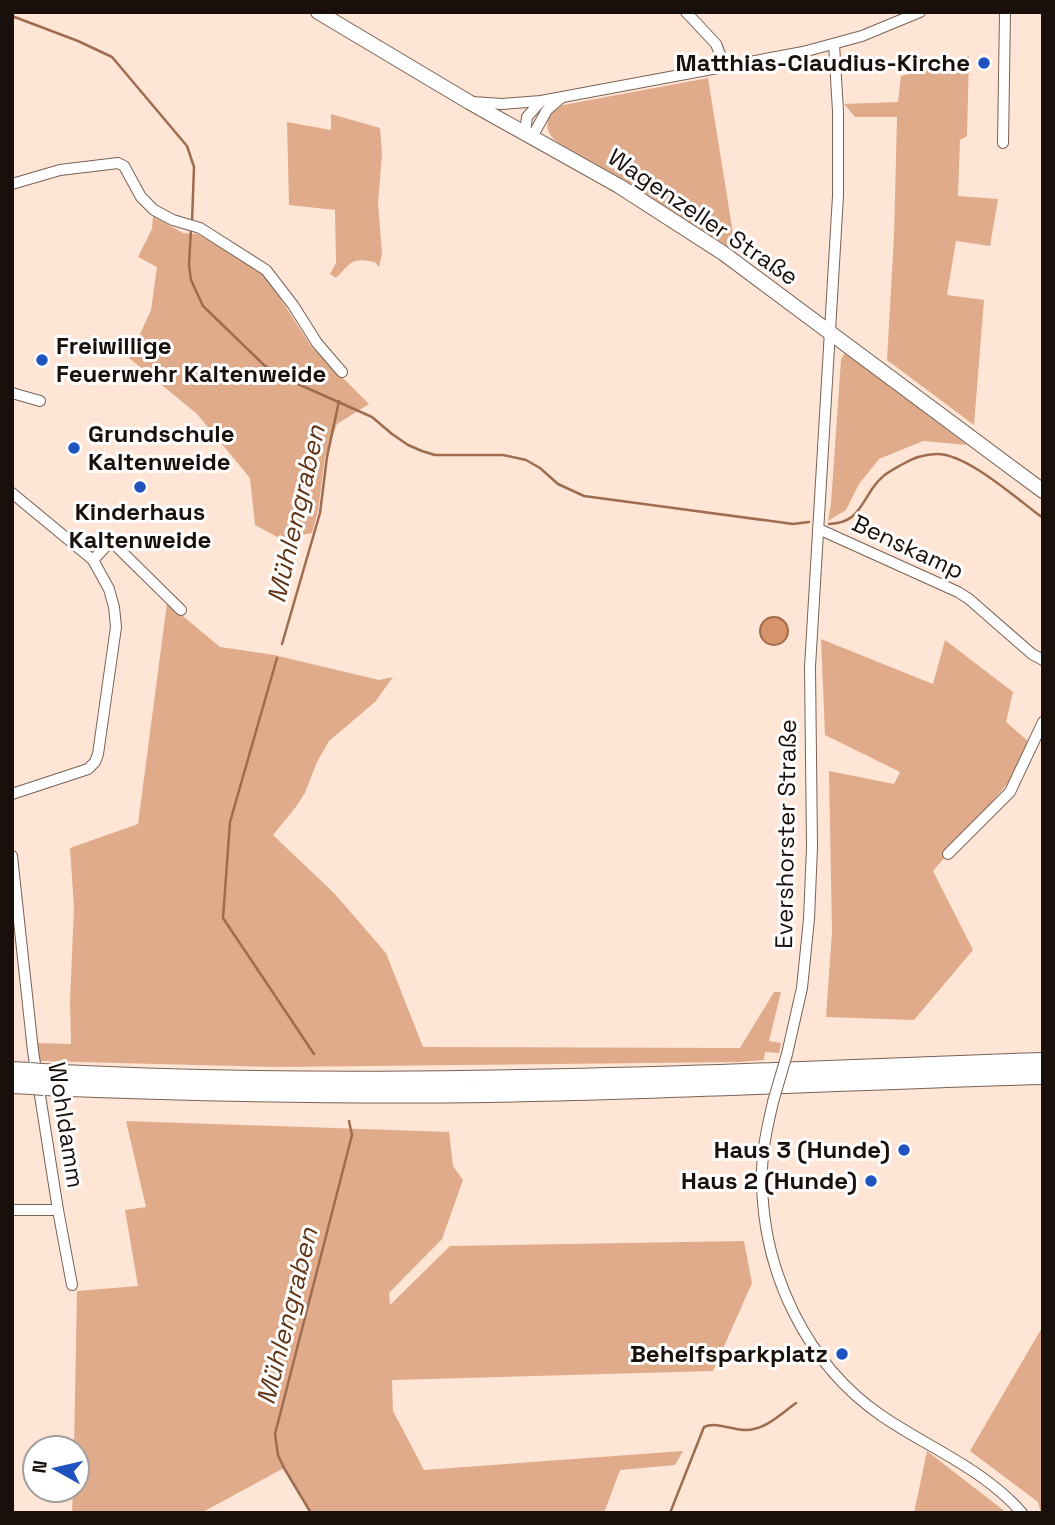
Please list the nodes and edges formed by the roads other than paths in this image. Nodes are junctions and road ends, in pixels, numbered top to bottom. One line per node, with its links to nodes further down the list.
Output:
1 (318, 12): 9 (main road, Wagenzeller Straße)
2 (686, 12): 6 (street)
3 (920, 12): 5 (street)
4 (1005, 12): 11 (street)
5 (834, 44): 6 (street); 13 (street, Evershorster Straße)
6 (725, 66): 7 (street)
7 (561, 98): 8 (street); 10 (street)
8 (541, 101): 9 (street); 10 (street)
9 (469, 102): 10 (main road, Wagenzeller Straße)
10 (529, 135): 13 (main road, Wagenzeller Straße)
11 (1003, 144)
12 (12, 184): 14 (street)
13 (830, 332): 17 (main road, Wagenzeller Straße); 19 (street, Evershorster Straße)
14 (342, 372)
15 (12, 393): 16 (street)
16 (40, 401)
17 (1043, 491)
18 (12, 493): 20 (street)
19 (818, 530): 22 (street, Benskamp); 37 (street, Evershorster Straße, bridge)
20 (93, 560): 21 (street); 24 (street)
21 (181, 610)
22 (1043, 660)
23 (1043, 722): 25 (street)
24 (12, 794)
25 (948, 854)
26 (13, 863): 28 (street, Wohldamm)
27 (12, 970): 28 (street)
28 (25, 970): 35 (street, Wohldamm)
29 (1043, 1061): 32 (highway)
30 (12, 1070): 32 (highway)
31 (1043, 1076): 32 (highway)
32 (37, 1079): 33 (highway)
33 (12, 1085)
34 (12, 1210): 35 (street)
35 (58, 1210): 36 (street, Wohldamm)
36 (72, 1285)
37 (1022, 1513)

